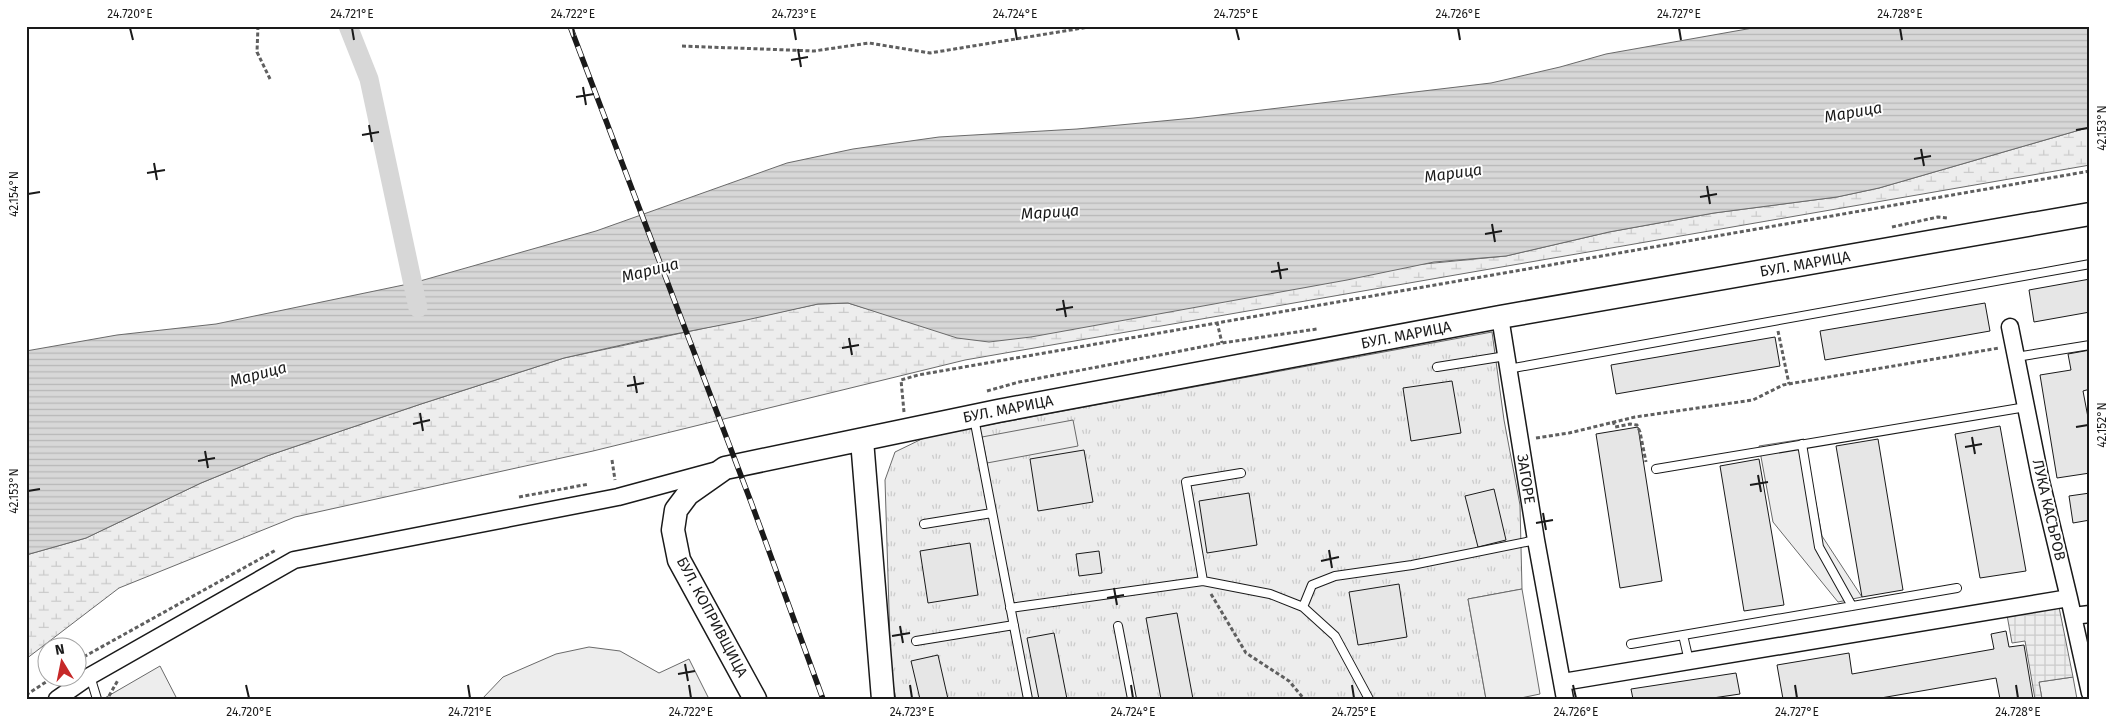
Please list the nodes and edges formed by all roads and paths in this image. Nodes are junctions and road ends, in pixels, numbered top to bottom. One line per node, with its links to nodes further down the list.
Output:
1 (258, 26): 4 (path)
2 (1095, 26): 3 (path)
3 (682, 46)
4 (271, 81)
5 (2090, 171): 10 (path)
6 (2090, 214): 8 (street, БУЛ. МАРИЦА)
7 (2090, 264): 9 (lane)
8 (1500, 317): 15 (street, ЗАГОРЕ); 19 (street, БУЛ. МАРИЦА)
9 (1776, 321): 15 (lane); 17 (path)
10 (1217, 322): 12 (path); 21 (path)
11 (2010, 327): 14 (street, ЛУКА КАСЪРОВ)
12 (1222, 342)
13 (2090, 345): 14 (lane)
14 (2015, 351): 17 (path); 18 (street, ЛУКА КАСЪРОВ)
15 (1507, 363): 16 (lane); 23 (street, ЗАГОРЕ)
16 (1437, 367)
17 (1789, 384): 20 (path)
18 (2026, 407): 24 (lane); 35 (street, ЛУКА КАСЪРОВ)
19 (973, 416): 21 (street, БУЛ. МАРИЦА); 30 (lane)
20 (1613, 422): 23 (path); 27 (path)
21 (908, 430): 22 (street, БУЛ. МАРИЦА)
22 (862, 440): 26 (street, БУЛ. МАРИЦА); 55 (street)
23 (1520, 441): 32 (street, ЗАГОРЕ)
24 (1802, 444): 27 (lane); 36 (lane)
25 (612, 460): 29 (path)
26 (725, 468): 47 (street); 54 (street, БУЛ. КОПРИВЩИЦА)
27 (1656, 469)
28 (1241, 473): 33 (lane)
29 (615, 480)
30 (992, 512): 31 (lane); 37 (lane)
31 (924, 524)
32 (1536, 540): 38 (lane); 48 (street, ЗАГОРЕ)
33 (1203, 581): 37 (lane); 38 (lane); 58 (path)
34 (1957, 588): 36 (lane)
35 (2069, 598): 40 (street, ЛУКА КАСЪРОВ); 46 (street)
36 (1852, 606): 43 (lane)
37 (1010, 608): 41 (lane)
38 (1303, 608): 59 (lane)
39 (2090, 614): 40 (street)
40 (2073, 616): 50 (street, ЛУКА КАСЪРОВ)
41 (1014, 625): 44 (lane); 56 (lane)
42 (1118, 626): 57 (lane)
43 (1683, 635): 45 (lane); 46 (lane)
44 (916, 641)
45 (1631, 644)
46 (1689, 661): 48 (street)
47 (90, 676): 52 (street); 53 (lane)
48 (1563, 682): 60 (street, ЗАГОРЕ)
49 (38, 687): 51 (path)
50 (2090, 693)
51 (26, 695)
52 (57, 699)
53 (97, 699)
54 (755, 699)
55 (883, 699)
56 (1028, 699)
57 (1132, 699)
58 (1304, 699)
59 (1369, 699)
60 (1565, 699)

